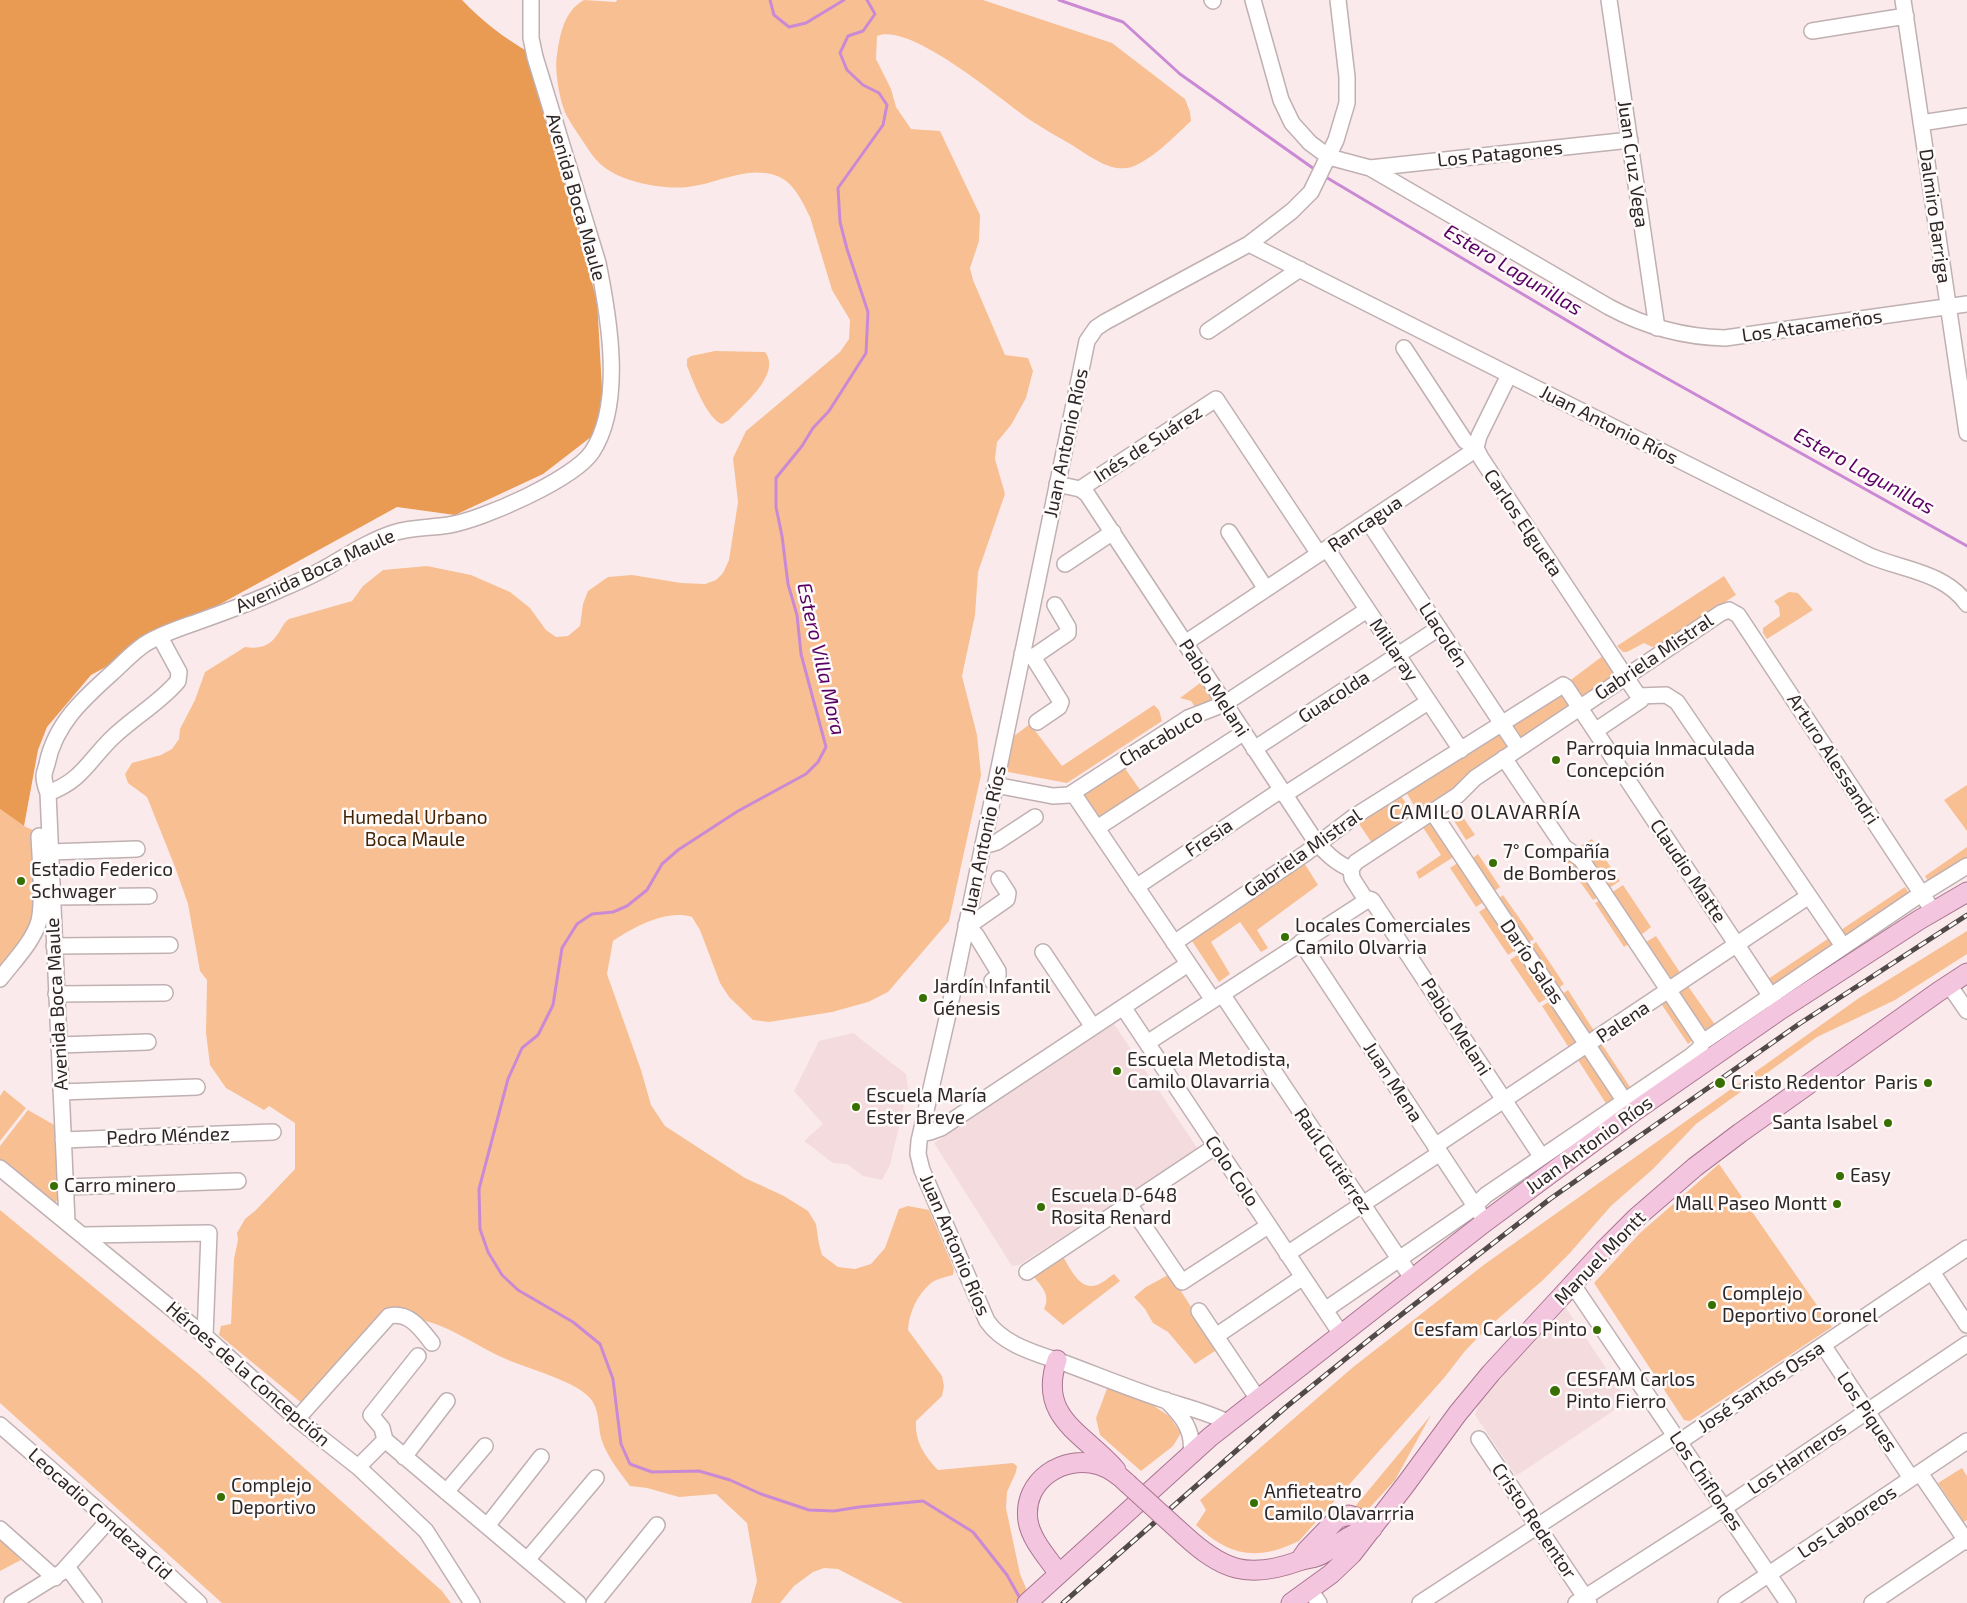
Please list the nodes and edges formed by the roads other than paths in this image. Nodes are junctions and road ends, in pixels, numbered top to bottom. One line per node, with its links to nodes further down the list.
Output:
1 (531, 0): 39 (street, Avenida Boca Maule)
2 (1253, 0): 11 (street)
3 (1338, 0): 11 (street, Juan Antonio Ríos)
4 (1609, 0): 10 (street, Juan Cruz Vega)
5 (1903, 0): 6 (street, Dalmiro Barriga)
6 (1906, 16): 7 (street); 9 (street, Dalmiro Barriga)
7 (1812, 31)
8 (1967, 116): 9 (street)
9 (1922, 123): 16 (street, Dalmiro Barriga)
10 (1630, 140): 12 (street, Los Patagones); 17 (street, Juan Cruz Vega)
11 (1326, 163): 12 (street); 13 (street, Juan Antonio Ríos)
12 (1370, 168): 17 (street, Los Atacameños)
13 (1249, 244): 14 (street, Juan Antonio Ríos); 26 (street, Juan Antonio Ríos)
14 (1300, 269): 18 (street); 21 (street, Juan Antonio Ríos)
15 (1967, 304): 16 (street, Los Atacameños)
16 (1948, 308): 17 (street, Los Atacameños); 20 (street, Dalmiro Barriga)
17 (1657, 328)
18 (1208, 331)
19 (1404, 348): 25 (street, Carlos Elgueta)
20 (1962, 360): 23 (street, Dalmiro Barriga)
21 (1509, 374): 25 (street); 34 (street, Juan Antonio Ríos)
22 (1216, 399): 27 (street, Inés de Suárez); 31 (street, Millaray)
23 (1965, 410): 24 (street, Dalmiro Barriga)
24 (1967, 433)
25 (1476, 448): 28 (street, Rancagua); 43 (street, Carlos Elgueta)
26 (1057, 484): 27 (street); 42 (street, Juan Antonio Ríos)
27 (1080, 489): 29 (street, Pablo Melani)
28 (1368, 521): 31 (street, Rancagua); 38 (street, Llacolén)
29 (1113, 532): 32 (street); 40 (street, Pablo Melani)
30 (1229, 532): 33 (street)
31 (1323, 551): 33 (street, Rancagua); 36 (street, Millaray)
32 (1065, 564)
33 (1266, 589): 40 (street, Rancagua)
34 (1967, 602)
35 (1055, 605): 42 (street)
36 (1367, 610): 41 (street, Millaray); 46 (street, Chacabuco)
37 (1729, 610): 43 (street, Gabriela Mistral); 73 (street, Arturo Alessandri)
38 (1439, 628): 41 (street, Guacolda); 49 (street, Llacolén)
39 (160, 636): 56 (street, Avenida Boca Maule); 58 (street)
40 (1184, 643): 46 (street, Pablo Melani)
41 (1397, 655): 45 (street, Millaray); 53 (street, Guacolda)
42 (1028, 656): 48 (street); 57 (street, Juan Antonio Ríos)
43 (1625, 676): 44 (street, Carlos Elgueta); 47 (street, Gabriela Mistral)
44 (1640, 698): 50 (street); 75 (street)
45 (1428, 702): 54 (street, Millaray); 60 (street, Fresia)
46 (1224, 704): 51 (street, Pablo Melani); 59 (street, Chacabuco)
47 (1579, 707): 49 (street, Gabriela Mistral); 50 (street, Claudio Matte); 52 (street, Gabriela Mistral)
48 (1037, 722)
49 (1502, 724): 52 (street, Llacolén); 54 (street, Gabriela Mistral)
50 (1595, 731): 83 (street, Claudio Matte)
51 (1243, 733): 53 (street, Pablo Melani); 63 (street)
52 (1518, 748): 55 (street, Gabriela Mistral)
53 (1254, 749): 60 (street, Pablo Melani)
54 (1461, 750): 65 (street, Gabriela Mistral)
55 (1504, 758): 61 (street, Gabriela Mistral); 92 (street)
56 (44, 778): 58 (street, Avenida Boca Maule); 89 (street)
57 (994, 785): 59 (street, Chacabuco); 64 (street, Juan Antonio Ríos)
58 (48, 793): 67 (street, Avenida Boca Maule)
59 (1073, 793): 63 (street, Raúl Gutiérrez)
60 (1282, 793): 65 (street, Pablo Melani); 71 (street, Fresia)
61 (1432, 811): 69 (street, Gabriela Mistral); 104 (street, Darío Salas)
62 (1035, 817): 64 (street)
63 (1097, 828): 71 (street, Raúl Gutiérrez)
64 (983, 844): 79 (street, Juan Antonio Ríos)
65 (1318, 844): 69 (street, Pablo Melani); 81 (street, Gabriela Mistral)
66 (137, 849): 67 (street)
67 (50, 852): 76 (street, Avenida Boca Maule)
68 (1967, 866): 73 (street)
69 (1351, 870): 77 (street, Pablo Melani)
70 (1000, 878): 79 (street)
71 (1136, 887): 81 (street, Raúl Gutiérrez)
72 (1967, 892): 78 (main road, Juan Antonio Ríos)
73 (1922, 893): 78 (street, Arturo Alessandri); 85 (street)
74 (149, 896): 76 (street)
75 (1809, 896): 83 (street, Palena); 85 (street)
76 (52, 897): 84 (street, Avenida Boca Maule)
77 (1367, 899): 80 (street); 107 (street, Pablo Melani)
78 (1933, 911): 96 (main road, Juan Antonio Ríos)
79 (966, 925): 90 (street); 110 (street, Juan Antonio Ríos)
80 (1301, 942): 95 (street); 113 (street, Juan Mena)
81 (1174, 943): 87 (street, Raúl Gutiérrez)
82 (170, 945): 84 (street)
83 (1737, 945): 92 (street, Palena); 96 (street, Claudio Matte)
84 (54, 946): 94 (street, Avenida Boca Maule)
85 (1843, 946): 96 (street)
86 (1043, 952): 99 (street)
87 (1188, 964): 95 (street, Raúl Gutiérrez); 97 (street)
88 (1967, 973): 91 (main road, Manuel Montt)
89 (0, 979)
90 (992, 982)
91 (1949, 985): 98 (street); 132 (main road, Manuel Montt)
92 (1670, 990): 101 (street); 104 (street, Palena)
93 (165, 993): 94 (street)
94 (56, 994): 103 (street, Avenida Boca Maule)
95 (1217, 997): 102 (street); 119 (street, Raúl Gutiérrez)
96 (1776, 1003): 101 (street); 108 (main road, Juan Antonio Ríos)
97 (1123, 1008): 99 (street); 102 (street, Colo Colo)
98 (1967, 1011)
99 (1093, 1027): 110 (street)
100 (148, 1042): 103 (street)
101 (1703, 1042): 108 (street)
102 (1147, 1043): 112 (street, Colo Colo)
103 (59, 1044): 106 (street, Avenida Boca Maule)
104 (1588, 1046): 107 (street, Palena); 108 (street, Darío Salas)
105 (197, 1087): 106 (street)
106 (61, 1092): 111 (street, Avenida Boca Maule)
107 (1504, 1101): 113 (street, Palena); 114 (street, Pablo Melani)
108 (1628, 1107): 114 (street); 122 (main road, Juan Antonio Ríos)
109 (273, 1132): 111 (street, Pedro Méndez)
110 (921, 1134): 143 (street, Juan Antonio Ríos)
111 (63, 1140): 117 (street, Avenida Boca Maule)
112 (1216, 1146): 118 (street); 123 (street, Colo Colo)
113 (1438, 1150): 119 (street, Palena); 120 (street, Juan Mena)
114 (1542, 1156): 120 (street)
115 (0, 1168): 121 (street, Héroes de la Concepción)
116 (238, 1182): 117 (street)
117 (66, 1188): 121 (street, Avenida Boca Maule)
118 (1129, 1204): 123 (street); 128 (street)
119 (1362, 1204): 126 (street, Palena); 127 (street, Raúl Gutiérrez)
120 (1474, 1205): 122 (street, Juan Mena); 127 (street)
121 (67, 1222): 124 (street, Héroes de la Concepción)
122 (1485, 1222): 131 (main road, Juan Antonio Ríos)
123 (1268, 1226): 126 (street, Colo Colo)
124 (84, 1235): 137 (street, Héroes de la Concepción); 137 (street)
125 (1967, 1248): 129 (street, José Santos Ossa)
126 (1287, 1254): 130 (street, Colo Colo)
127 (1399, 1260): 131 (street, Raúl Gutiérrez); 134 (street)
128 (1027, 1272)
129 (1932, 1272): 135 (street); 141 (street, José Santos Ossa)
130 (1303, 1278): 134 (street, Colo Colo); 138 (street)
131 (1412, 1278): 136 (main road, Juan Antonio Ríos)
132 (1573, 1285): 152 (street, Los Chiflones); 169 (main road, Manuel Montt)
133 (1199, 1310): 138 (street)
134 (1325, 1310): 136 (street, Colo Colo)
135 (1967, 1325)
136 (1341, 1334): 145 (main road, Juan Antonio Ríos)
137 (205, 1336): 148 (street, Héroes de la Concepción)
138 (1216, 1336): 145 (street)
139 (432, 1343): 148 (street)
140 (1967, 1344): 147 (street, Los Harneros)
141 (1823, 1345): 147 (street, Los Piques); 152 (street, José Santos Ossa)
142 (418, 1356): 153 (street)
143 (1057, 1360): 144 (street, Juan Antonio Ríos); 162 (main road)
144 (1166, 1400): 149 (street, Juan Antonio Ríos); 156 (street)
145 (1258, 1400): 149 (main road, Juan Antonio Ríos)
146 (447, 1402): 157 (street)
147 (1866, 1411): 160 (street, Los Piques); 164 (street, Los Harneros)
148 (297, 1419): 159 (street, Héroes de la Concepción)
149 (1229, 1422): 156 (main road, Juan Antonio Ríos)
150 (0, 1425): 165 (street, Leocadio Condeza Cid)
151 (1479, 1439): 168 (street, Cristo Redentor)
152 (1677, 1439): 164 (street, Los Chiflones); 168 (street, José Santos Ossa)
153 (385, 1440): 157 (street); 159 (street)
154 (1967, 1441): 160 (street, Los Laboreos)
155 (485, 1446): 163 (street)
156 (1192, 1453): 174 (main road, Juan Antonio Ríos)
157 (404, 1457): 163 (street)
158 (541, 1457): 167 (street)
159 (358, 1467): 183 (street, Héroes de la Concepción)
160 (1916, 1476): 171 (street, Los Piques); 175 (street, Los Laboreos)
161 (596, 1478): 172 (street)
162 (1125, 1481): 169 (main road, bridge); 174 (main road)
163 (446, 1492): 167 (street)
164 (1724, 1508): 175 (street, Los Chiflones); 179 (street, Los Harneros)
165 (109, 1520): 173 (street); 182 (street, Leocadio Condeza Cid)
166 (657, 1525): 185 (street)
167 (488, 1526): 172 (street)
168 (1537, 1526): 179 (street, Cristo Redentor); 187 (street, José Santos Ossa)
169 (1372, 1529): 177 (main road, Manuel Montt)
170 (0, 1530): 176 (street)
171 (1967, 1541): 190 (street)
172 (527, 1560): 184 (street)
173 (67, 1567): 176 (street); 181 (street)
174 (1058, 1574): 178 (main road, Juan Antonio Ríos)
175 (1769, 1575): 188 (street, Los Laboreos); 189 (street, Los Chiflones)
176 (54, 1578): 180 (street)
177 (1315, 1596): 186 (main road, Manuel Montt)
178 (1033, 1598)
179 (1583, 1601)
180 (12, 1603)
181 (94, 1603)
182 (199, 1603)
183 (472, 1603)
184 (578, 1603)
185 (594, 1603)
186 (1291, 1603)
187 (1420, 1603)
188 (1726, 1603)
189 (1788, 1603)
190 (1872, 1603)

